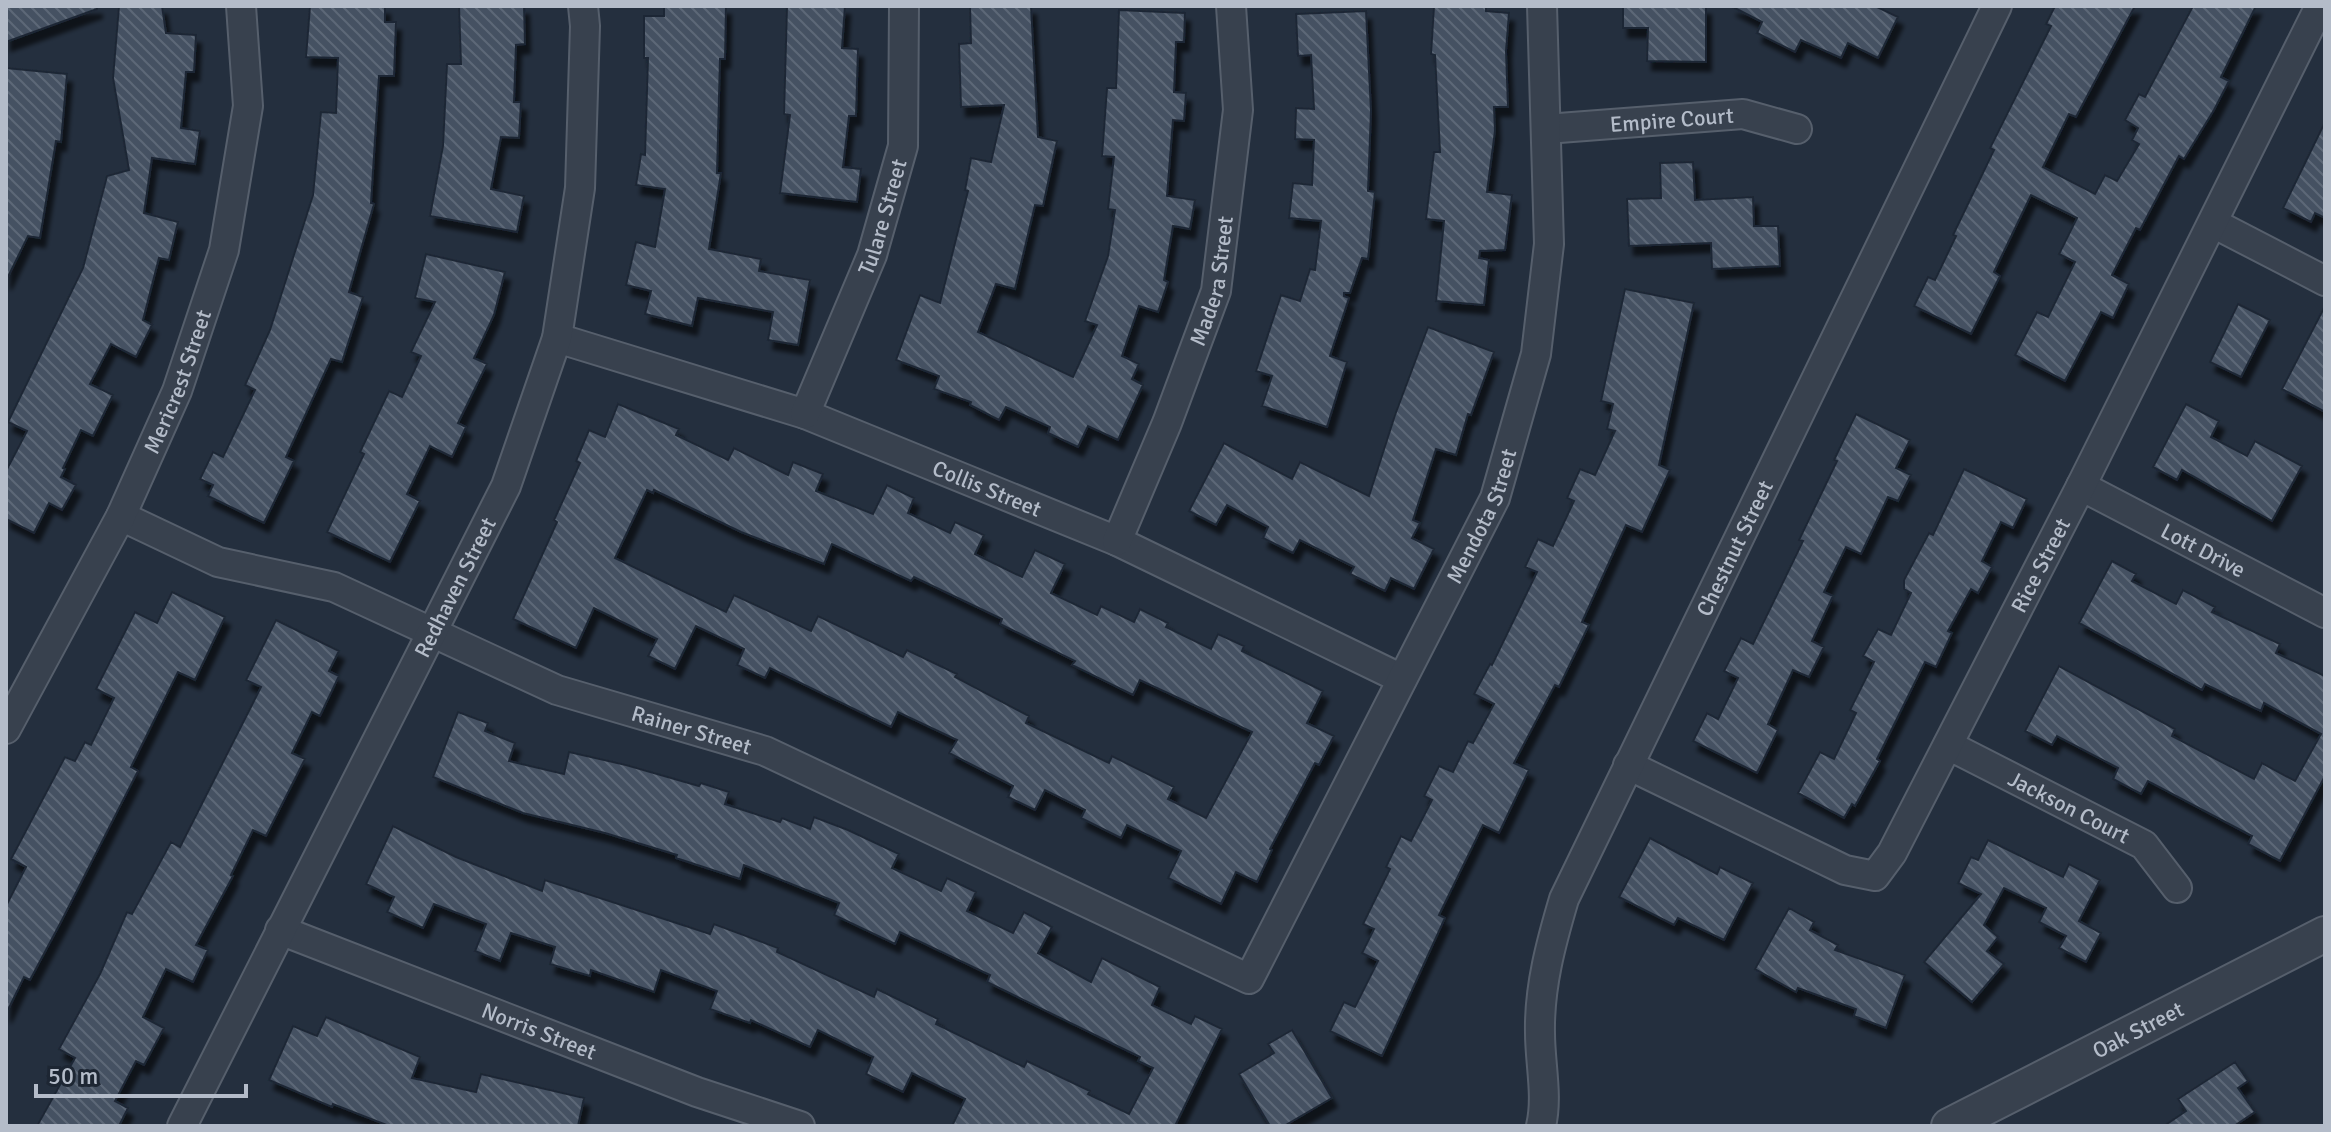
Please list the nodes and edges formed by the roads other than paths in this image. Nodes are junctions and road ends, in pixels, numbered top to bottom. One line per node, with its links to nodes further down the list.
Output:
1 (241, 6): 15 (street, Mericrest Street)
2 (583, 6): 12 (street, Redhaven Street)
3 (904, 6): 13 (street, Tulare Street)
4 (1231, 6): 16 (street, Madera Street)
5 (1542, 6): 8 (street, Mendota Street)
6 (1997, 6): 22 (street, Chestnut Street)
7 (2320, 6): 10 (street, Rice Street)
8 (1546, 129): 9 (street, Empire Court); 19 (street, Mendota Street)
9 (1797, 129)
10 (2213, 223): 11 (street); 14 (street, Rice Street)
11 (2325, 281)
12 (557, 338): 13 (street, Collis Street); 18 (street, Redhaven Street)
13 (805, 414): 16 (street, Collis Street)
14 (2081, 486): 17 (street, Lott Drive); 21 (street, Rice Street)
15 (121, 516): 18 (street, Rainer Street); 20 (street, Mericrest Street)
16 (1117, 541): 19 (street, Collis Street)
17 (2325, 613)
18 (432, 631): 24 (street, Redhaven Street); 26 (street, Rainer Street)
19 (1402, 679): 26 (street, Mendota Street)
20 (6, 729)
21 (1948, 745): 22 (street, Rice Street); 23 (street, Jackson Court)
22 (1628, 765): 27 (street, Chestnut Street)
23 (2177, 888)
24 (280, 930): 28 (street, Redhaven Street); 29 (street, Norris Street)
25 (2325, 934): 30 (street, Oak Street)
26 (1249, 979)
27 (1548, 1121)
28 (182, 1126)
29 (800, 1126)
30 (1949, 1126)

